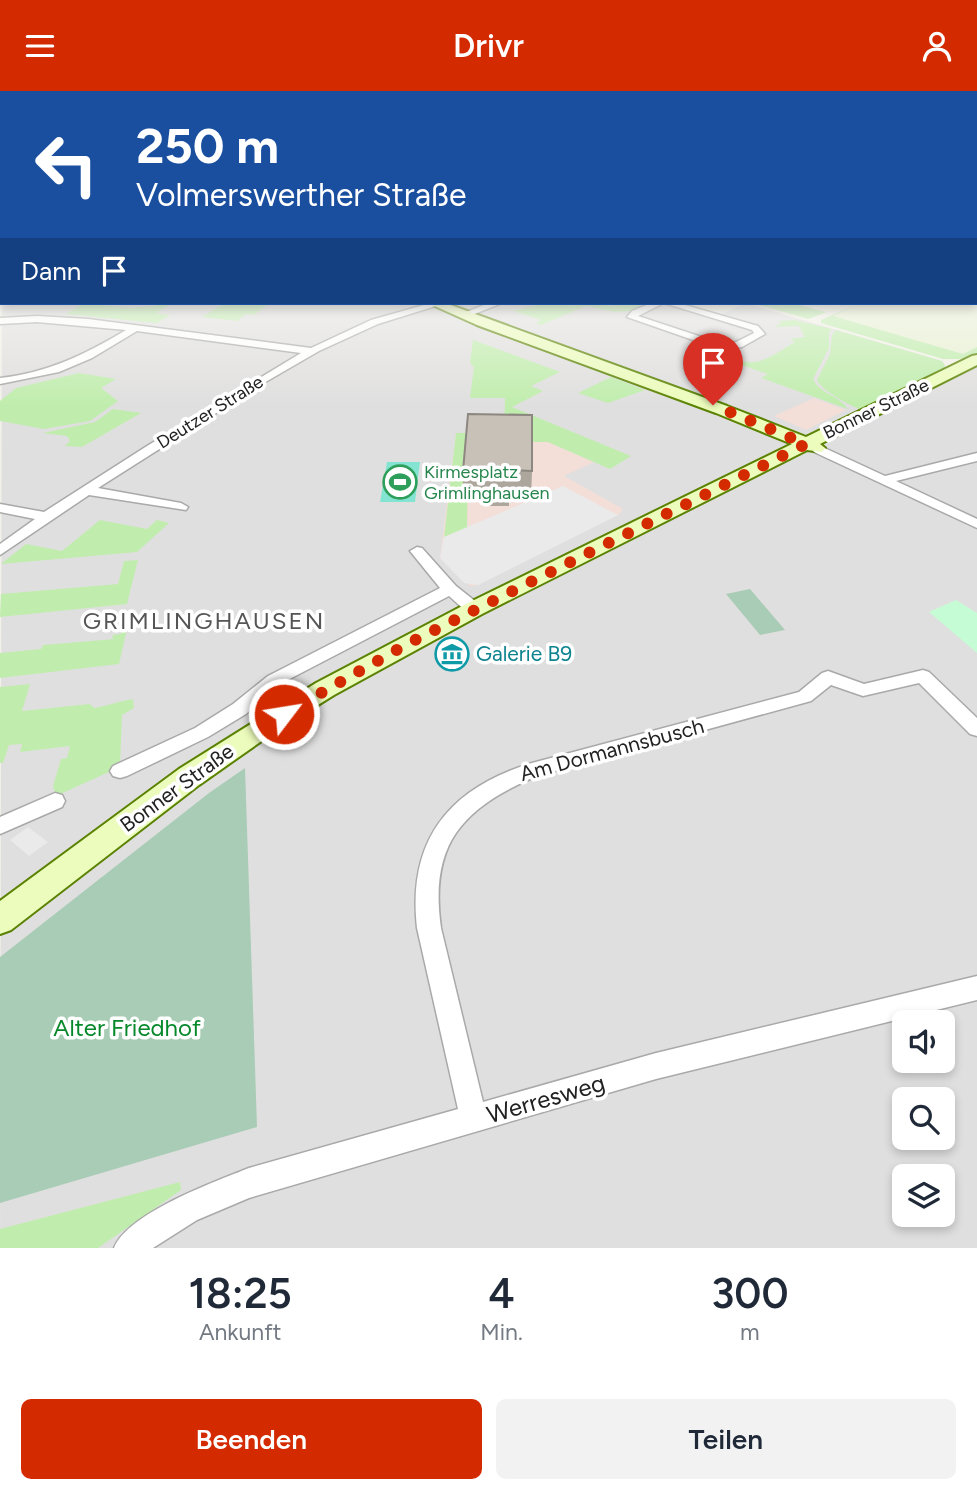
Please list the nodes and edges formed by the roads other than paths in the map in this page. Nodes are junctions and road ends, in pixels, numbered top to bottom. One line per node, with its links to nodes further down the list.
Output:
1 (433, 305): 9 (street, Deutzer Straße)
2 (441, 305): 6 (main road)
3 (492, 305): 6 (street)
4 (655, 305): 5 (street)
5 (676, 305)
6 (464, 315): 12 (main road)
7 (0, 321): 8 (street)
8 (137, 327): 9 (street); 11 (street)
9 (313, 351): 15 (street, Deutzer Straße)
10 (977, 359): 12 (main road, Bonner Straße)
11 (0, 381)
12 (812, 447): 14 (street); 23 (main road, Bonner Straße)
13 (977, 457): 14 (street)
14 (884, 480): 19 (street)
15 (85, 491): 16 (street); 18 (street, Deutzer Straße)
16 (181, 507)
17 (0, 508): 18 (street)
18 (46, 517): 20 (street, Deutzer Straße)
19 (977, 524)
20 (0, 551)
21 (417, 551): 22 (street)
22 (450, 589): 23 (street); 25 (street)
23 (474, 609): 28 (main road, Bonner Straße)
24 (977, 729): 30 (street, Am Dormannsbusch)
25 (120, 771)
26 (55, 801): 27 (street)
27 (0, 826)
28 (0, 919)
29 (977, 988): 30 (street, Werresweg)
30 (474, 1120): 31 (street, Werresweg)
31 (129, 1248)

